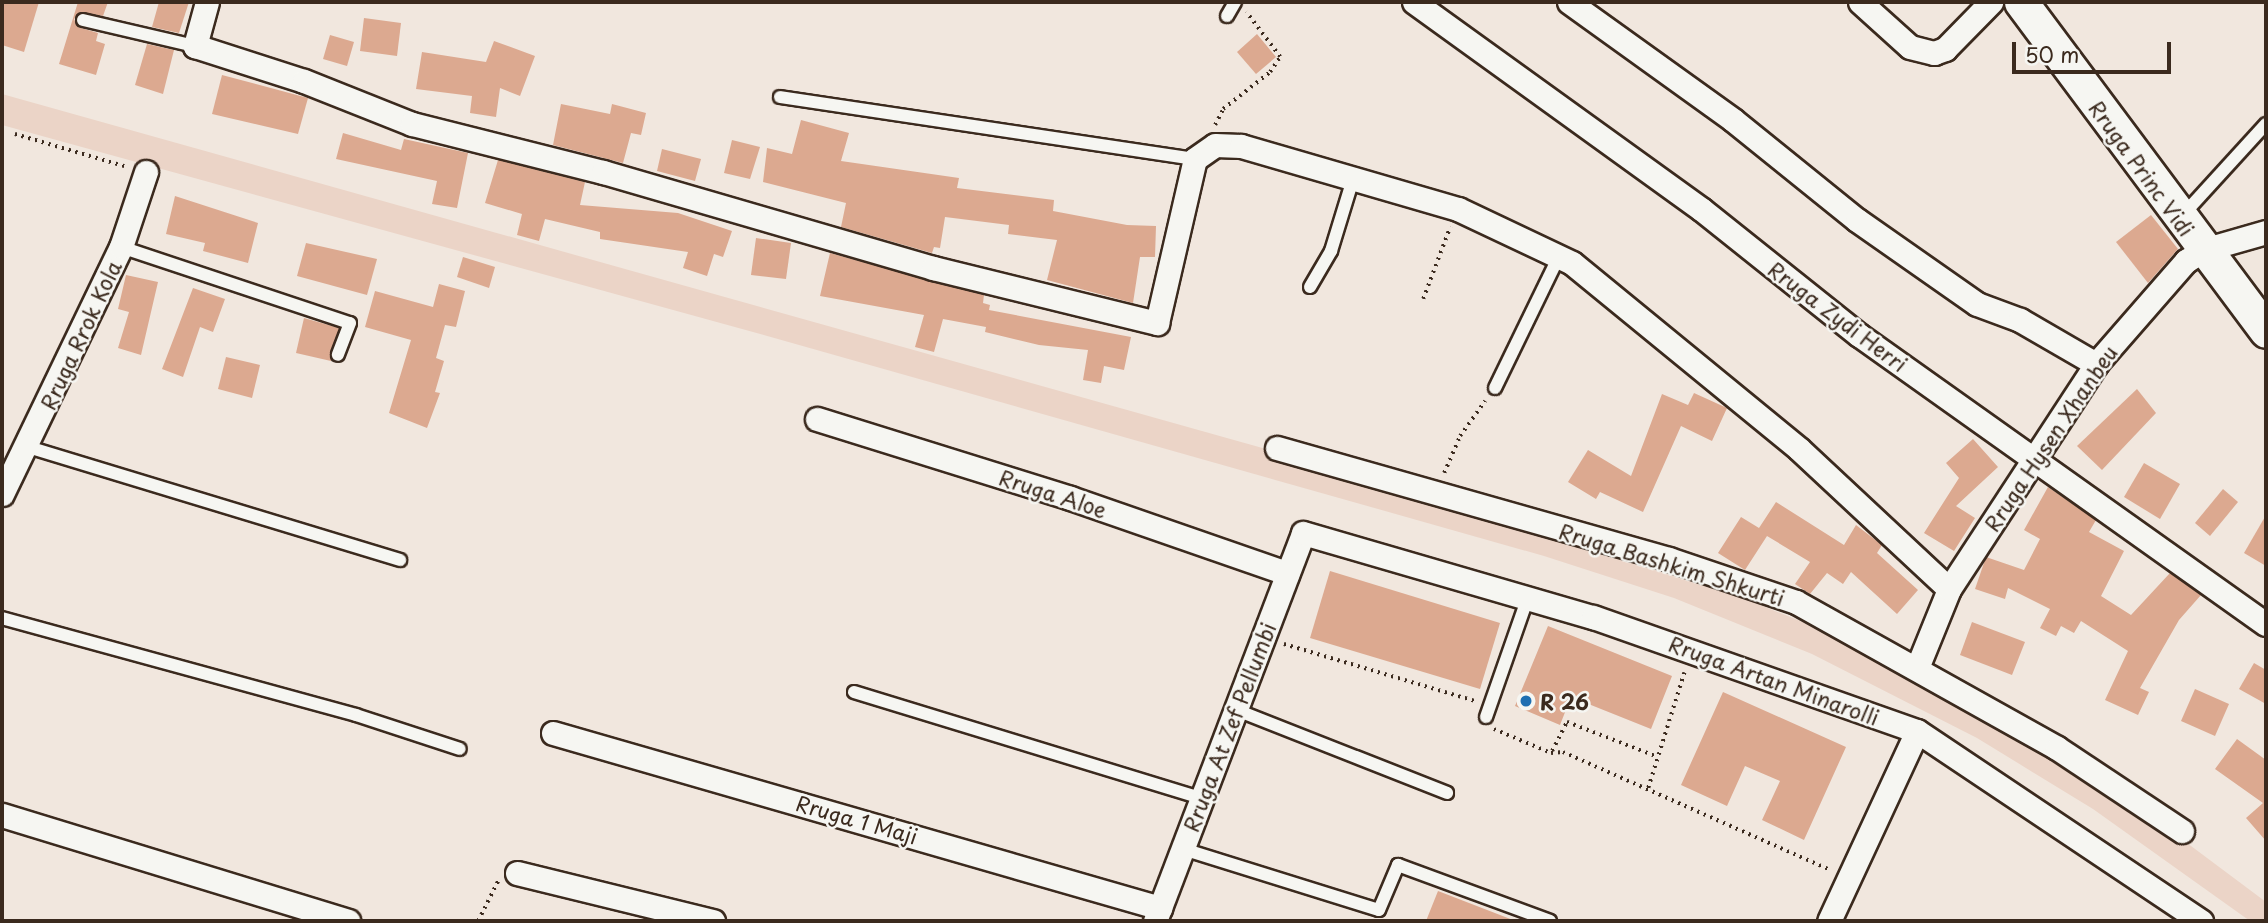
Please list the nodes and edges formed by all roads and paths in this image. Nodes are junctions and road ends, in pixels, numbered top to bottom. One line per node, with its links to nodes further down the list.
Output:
1 (207, 2): 11 (street)
2 (1235, 2): 8 (lane)
3 (1414, 2): 34 (street, Rruga Zydi Herri)
4 (1569, 2): 29 (street)
5 (1860, 2): 6 (street)
6 (1991, 2)
7 (2021, 2): 20 (street, Rruga Princ Vidi)
8 (1227, 16)
9 (83, 20): 11 (lane)
10 (1257, 24): 15 (path)
11 (195, 46): 16 (street)
12 (780, 97): 16 (lane)
13 (2266, 124): 20 (lane)
14 (15, 134): 17 (path)
15 (1215, 145): 16 (street); 18 (street)
16 (1195, 159)
17 (146, 172): 22 (street, Rruga Rrok Kola)
18 (1353, 179): 19 (street); 25 (lane)
19 (1458, 209): 24 (street); 26 (path)
20 (2179, 219): 23 (street, Rruga Princ Vidi)
21 (2266, 232): 23 (street, Rruga Hysen Xhanbeu)
22 (121, 247): 28 (lane); 32 (street, Rruga Rrok Kola)
23 (2203, 250): 27 (street, Rruga Princ Vidi); 29 (street, Rruga Hysen Xhanbeu)
24 (1558, 258): 30 (lane); 40 (street)
25 (1310, 287)
26 (1423, 299)
27 (2266, 331)
28 (338, 355)
29 (2096, 364): 34 (street, Rruga Hysen Xhanbeu)
30 (1495, 388): 35 (path)
31 (817, 419): 39 (street, Rruga Aloe)
32 (28, 447): 36 (street, Rruga Rrok Kola); 38 (lane)
33 (1277, 448): 35 (street, Rruga Bashkim Shkurti)
34 (2036, 457): 40 (street, Rruga Hysen Xhanbeu); 43 (street, Rruga Zydi Herri)
35 (1435, 493): 46 (street, Rruga Bashkim Shkurti)
36 (2, 494)
37 (1303, 533): 39 (street, Rruga At Zef Pellumbi); 41 (street, Rruga Artan Minarolli)
38 (400, 560)
39 (1287, 573): 44 (street, Rruga At Zef Pellumbi)
40 (1949, 589): 46 (street, Rruga Hysen Xhanbeu)
41 (1528, 597): 45 (street, Rruga Artan Minarolli); 49 (lane)
42 (2, 618): 52 (lane)
43 (2266, 624)
44 (1261, 640): 48 (street, Rruga At Zef Pellumbi); 49 (path)
45 (1691, 650): 50 (street, Rruga Artan Minarolli); 54 (path)
46 (1917, 668): 59 (street, Rruga Bashkim Shkurti)
47 (855, 692): 57 (lane)
48 (1234, 709): 56 (lane); 57 (street, Rruga At Zef Pellumbi)
49 (1488, 711): 53 (path)
50 (1917, 731): 62 (street); 69 (street, Rruga Artan Minarolli)
51 (553, 733): 63 (street, Rruga 1 Maji)
52 (460, 749)
53 (1552, 753): 54 (path); 55 (path)
54 (1658, 757): 55 (path)
55 (1648, 788): 62 (path)
56 (1447, 793)
57 (1201, 798): 60 (street, Rruga At Zef Pellumbi)
58 (2, 815): 64 (street)
59 (2182, 831)
60 (1183, 849): 63 (street, Rruga At Zef Pellumbi); 67 (lane)
61 (517, 873): 65 (path); 66 (street)
62 (1849, 878): 68 (street)
63 (1158, 915)
64 (348, 921)
65 (478, 921)
66 (713, 921)
67 (1550, 921)
68 (1829, 921)
69 (2201, 921)

